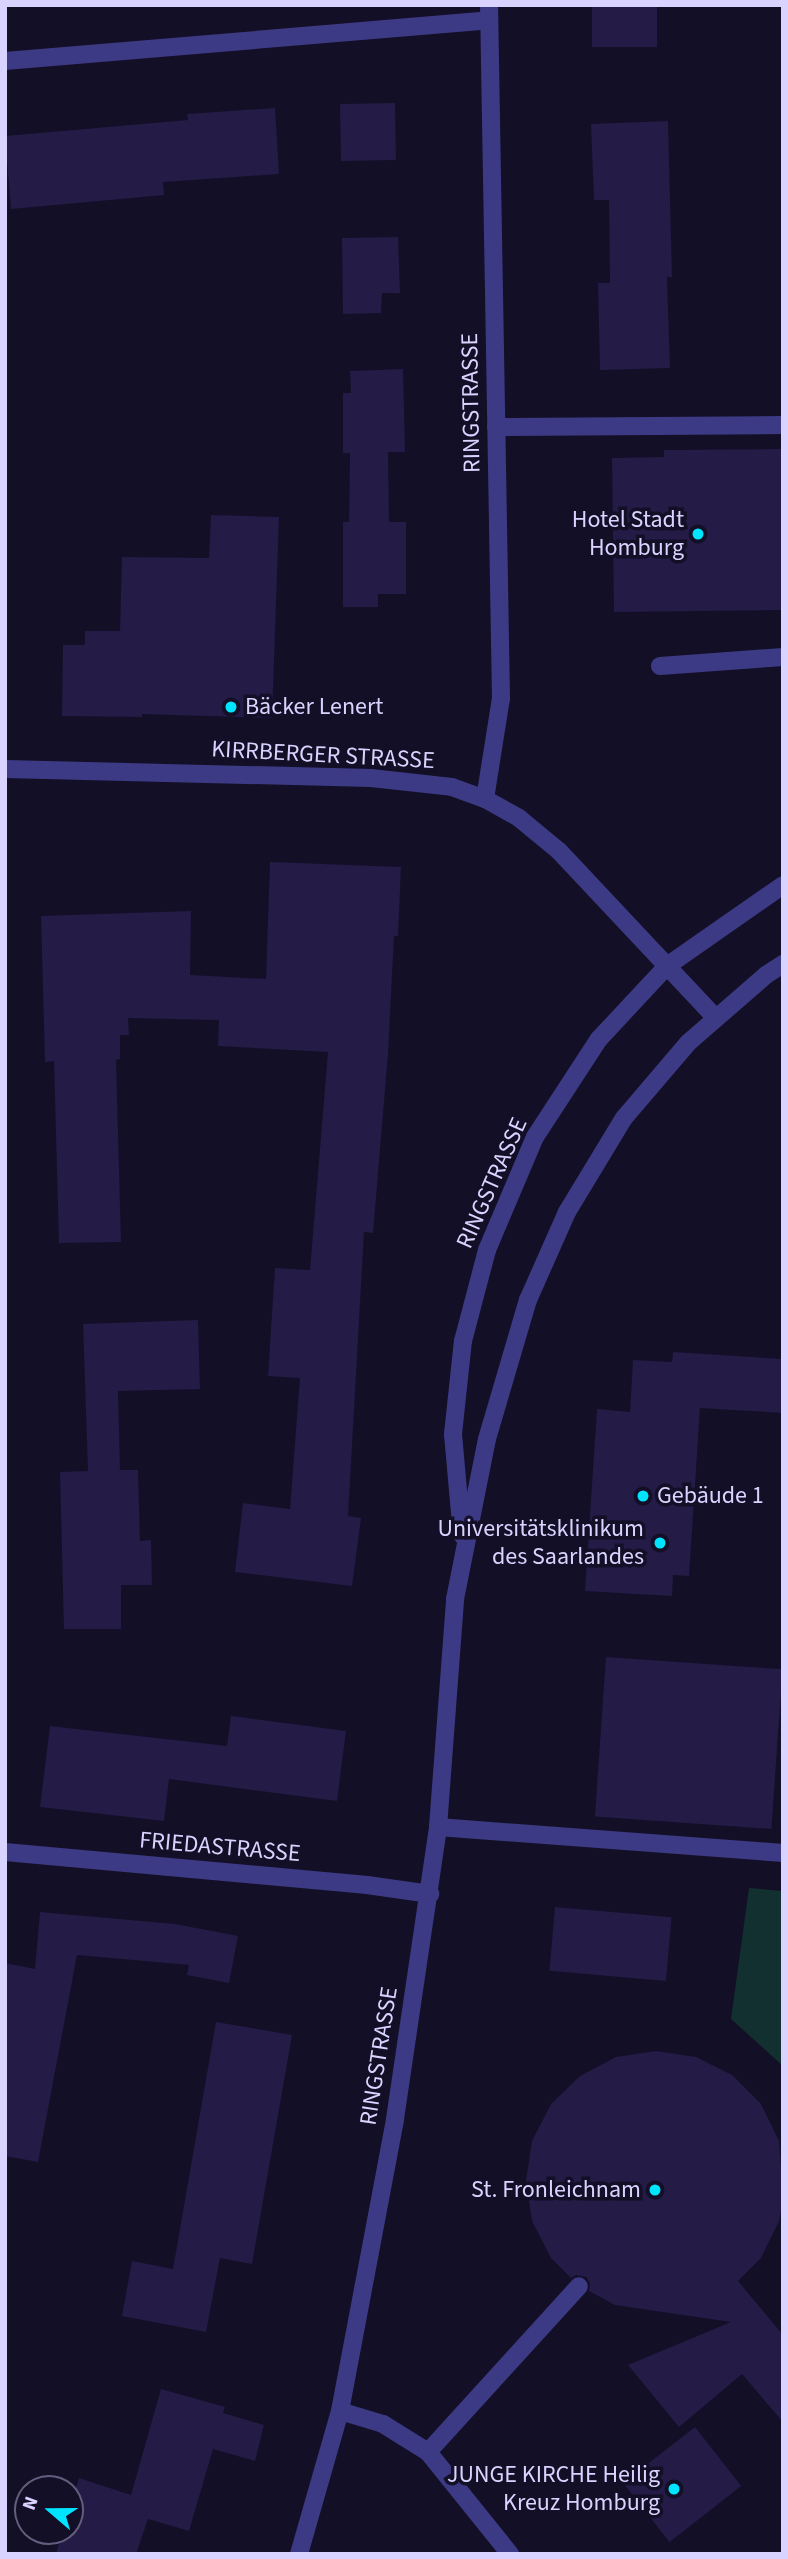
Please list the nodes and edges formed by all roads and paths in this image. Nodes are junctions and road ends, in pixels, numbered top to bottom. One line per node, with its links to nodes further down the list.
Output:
1 (489, 12): 2 (street); 4 (street, RINGSTRASSE)
2 (5, 61)
3 (783, 425): 4 (street)
4 (496, 427): 8 (street, RINGSTRASSE)
5 (783, 657): 6 (street)
6 (660, 666)
7 (5, 769): 8 (street, KIRRBERGER STRASSE)
8 (485, 799): 11 (street, KIRRBERGER STRASSE)
9 (783, 885): 11 (street, RINGSTRASSE)
10 (783, 964): 12 (street, RINGSTRASSE)
11 (667, 966): 12 (street, KIRRBERGER STRASSE); 13 (street, RINGSTRASSE)
12 (716, 1018): 13 (street, RINGSTRASSE)
13 (464, 1558): 14 (street, RINGSTRASSE)
14 (438, 1827): 16 (street); 17 (street, RINGSTRASSE)
15 (5, 1852): 17 (street, FRIEDASTRASSE)
16 (783, 1853)
17 (430, 1894): 19 (street, RINGSTRASSE)
18 (579, 2286): 20 (street)
19 (340, 2411): 20 (street); 21 (street, RINGSTRASSE)
20 (428, 2452): 22 (street)
21 (299, 2554)
22 (510, 2554)

